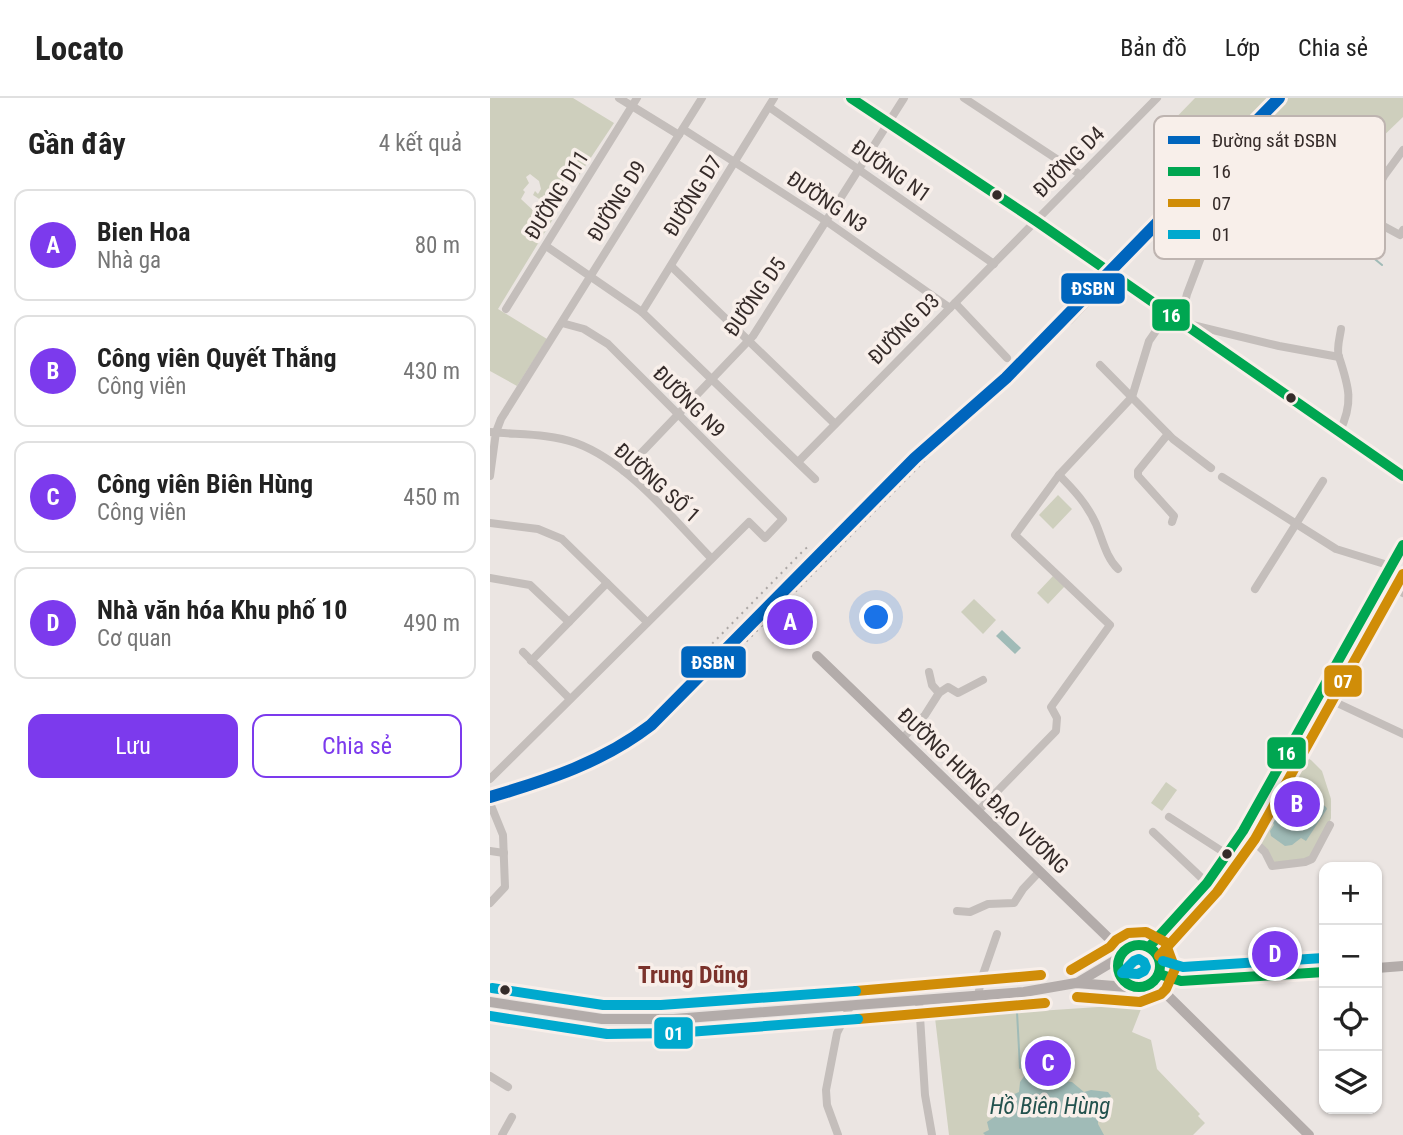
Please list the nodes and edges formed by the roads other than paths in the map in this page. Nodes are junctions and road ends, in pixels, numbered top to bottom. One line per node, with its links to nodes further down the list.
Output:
1 (619, 98): 8 (street, ĐƯỜNG N3)
2 (702, 98): 11 (street, ĐƯỜNG D9)
3 (774, 98): 9 (street, ĐƯỜNG D7)
4 (851, 98): 10 (main road)
5 (904, 98): 10 (street, ĐƯỜNG D5)
6 (965, 98): 15 (street)
7 (1157, 98): 15 (street, ĐƯỜNG D4)
8 (635, 102): 11 (street, ĐƯỜNG N3); 21 (street, ĐƯỜNG D11)
9 (769, 107): 13 (street, ĐƯỜNG D7); 14 (street, ĐƯỜNG N1)
10 (889, 123): 14 (street, ĐƯỜNG D5); 18 (main road)
11 (681, 132): 13 (street, ĐƯỜNG N3); 26 (street, ĐƯỜNG D9)
12 (1403, 150): 16 (street)
13 (735, 162): 17 (street, ĐƯỜNG N3); 24 (street, ĐƯỜNG D7)
14 (859, 170): 17 (street, ĐƯỜNG D5); 23 (street, ĐƯỜNG N1)
15 (1081, 175): 18 (street, ĐƯỜNG D4)
16 (1385, 175)
17 (826, 221): 27 (street, ĐƯỜNG N3); 34 (street, ĐƯỜNG D5)
18 (1036, 221): 23 (street, ĐƯỜNG D3); 25 (main road)
19 (1385, 227): 20 (street)
20 (1403, 230)
21 (546, 246): 26 (street); 28 (street, ĐƯỜNG D11)
22 (1200, 259): 30 (street)
23 (994, 264): 27 (street, ĐƯỜNG D3)
24 (671, 266): 29 (street, ĐƯỜNG D7); 34 (street)
25 (1113, 275): 30 (main road); 31 (street)
26 (592, 276): 29 (street); 32 (street, ĐƯỜNG D9)
27 (952, 306): 36 (street, ĐƯỜNG N3); 41 (street, ĐƯỜNG D3)
28 (506, 309)
29 (642, 312): 38 (street)
30 (1176, 319): 35 (street); 39 (street); 43 (main road)
31 (1069, 321)
32 (562, 323): 40 (street, ĐƯỜNG N9); 42 (street, ĐƯỜNG D9)
33 (1341, 329): 35 (street)
34 (749, 341): 38 (street, ĐƯỜNG D5); 41 (street)
35 (1339, 357): 43 (street)
36 (1007, 359)
37 (1100, 365): 39 (street)
38 (713, 379): 40 (street, ĐƯỜNG D5); 45 (street)
39 (1132, 397): 44 (street); 48 (street)
40 (678, 416): 47 (street, ĐƯỜNG D5); 58 (street, ĐƯỜNG N9)
41 (835, 424): 45 (street, ĐƯỜNG D3)
42 (493, 432): 47 (street, ĐƯỜNG SỐ 1); 49 (street)
43 (1339, 433): 51 (main road)
44 (1168, 434): 46 (street); 54 (street)
45 (798, 462): 52 (street)
46 (1211, 468)
47 (624, 471): 58 (street, ĐƯỜNG SỐ 1)
48 (1059, 474): 60 (street); 80 (street)
49 (490, 476)
50 (1222, 477): 56 (street)
51 (1403, 477)
52 (815, 479)
53 (1323, 481): 56 (street)
54 (1171, 522)
55 (490, 523): 63 (street)
56 (1295, 525): 59 (street); 64 (street)
57 (1403, 545): 59 (main road)
58 (711, 558): 67 (street)
59 (1391, 566): 62 (main road)
60 (1118, 569)
61 (490, 578): 66 (street)
62 (1382, 582): 65 (street); 74 (main road)
63 (607, 583): 66 (street); 67 (street)
64 (1255, 589)
65 (1403, 593)
66 (569, 622): 70 (street)
67 (647, 622): 75 (street)
68 (523, 652): 70 (street)
69 (817, 656): 77 (main road, ĐƯỜNG HƯNG ĐẠO VƯƠNG)
70 (531, 661): 75 (street)
71 (929, 672): 73 (street)
72 (983, 680): 73 (street)
73 (939, 693): 77 (street)
74 (1320, 695): 76 (street); 83 (main road)
75 (570, 699): 78 (street)
76 (1403, 734)
77 (902, 739): 80 (main road, ĐƯỜNG HƯNG ĐẠO VƯƠNG)
78 (490, 779)
79 (490, 803): 86 (street)
80 (977, 812): 88 (main road, ĐƯỜNG HƯNG ĐẠO VƯƠNG)
81 (1169, 817): 87 (street)
82 (1330, 825): 83 (street)
83 (1243, 831): 87 (main road)
84 (1153, 832): 89 (street)
85 (490, 851): 86 (street)
86 (504, 853): 90 (street)
87 (1228, 855): 89 (main road)
88 (1040, 872): 91 (street); 94 (main road, ĐƯỜNG HƯNG ĐẠO VƯƠNG)
89 (1207, 883): 93 (main road)
90 (490, 902)
91 (957, 911)
92 (997, 934): 101 (street)
93 (1149, 947): 94 (main road); 98 (main road)
94 (1121, 955): 99 (main road); 100 (main road)
95 (1403, 966): 96 (main road)
96 (1382, 968)
97 (1319, 972): 98 (main road)
98 (1156, 978): 100 (main road); 111 (main road)
99 (1076, 983): 100 (main road); 101 (main road)
100 (1131, 986)
101 (978, 996): 102 (main road)
102 (919, 1001): 104 (main road); 110 (street)
103 (490, 1002): 104 (main road)
104 (851, 1005): 109 (street)
105 (490, 1076): 106 (street)
106 (509, 1087)
107 (512, 1117): 108 (street)
108 (502, 1135)
109 (838, 1135)
110 (932, 1135)
111 (1309, 1135)

